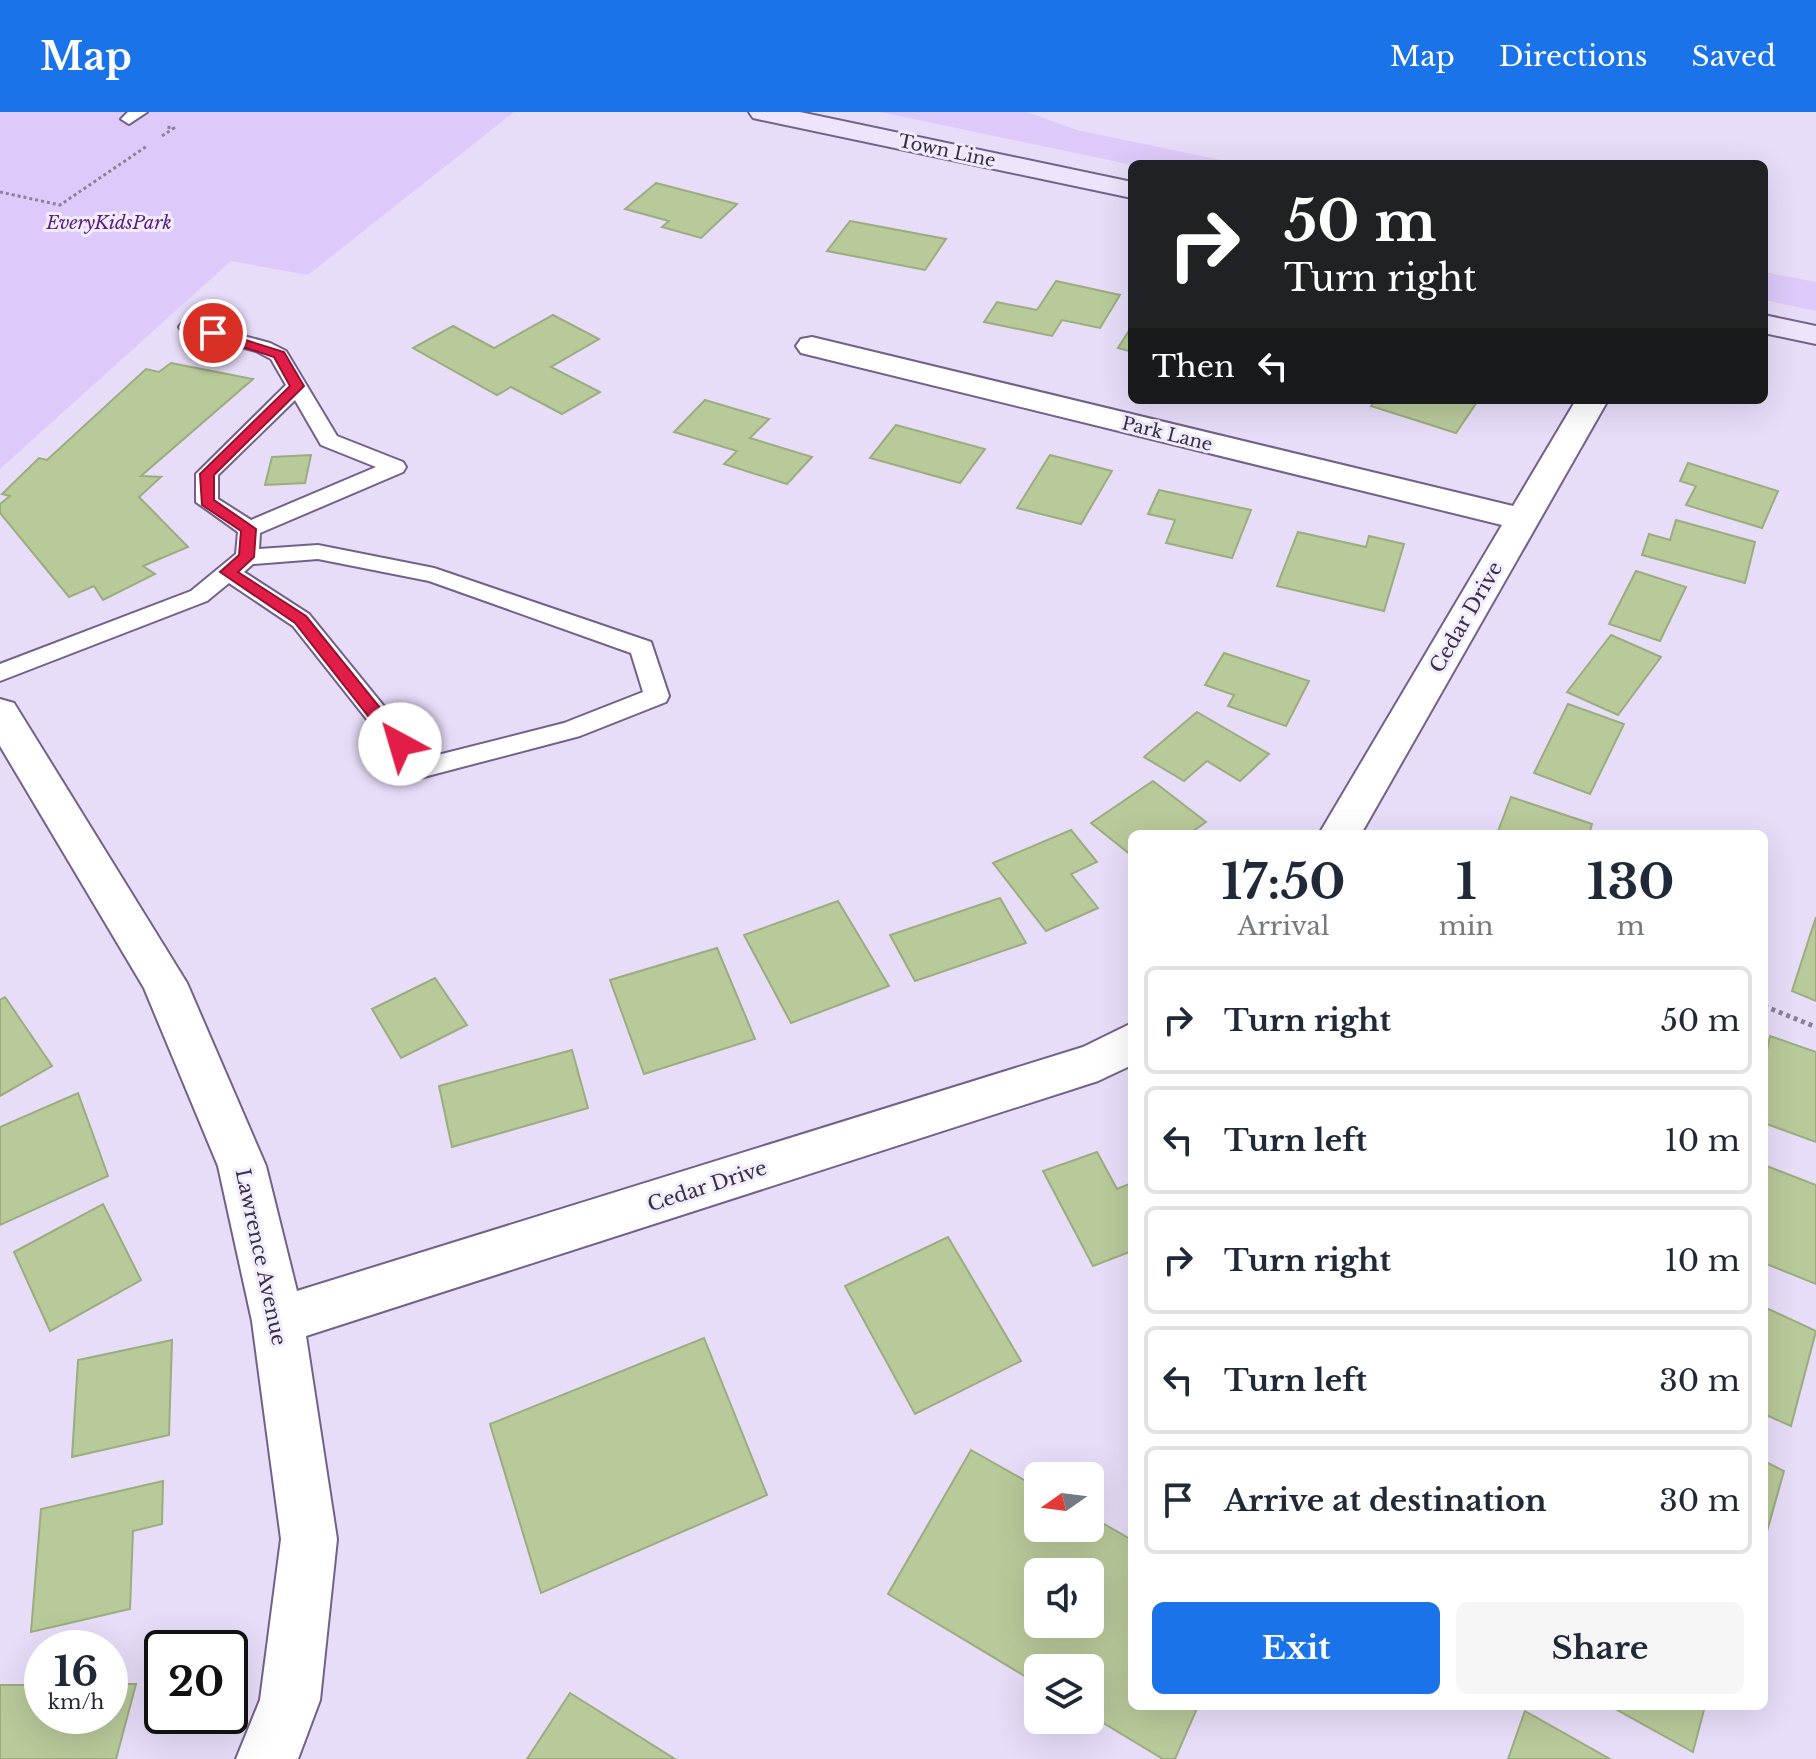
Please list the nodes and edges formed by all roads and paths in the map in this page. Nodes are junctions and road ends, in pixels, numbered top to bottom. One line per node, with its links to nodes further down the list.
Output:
1 (762, 112): 5 (main road, Town Line)
2 (134, 115): 3 (path)
3 (161, 137)
4 (148, 145): 6 (path)
5 (1128, 189)
6 (0, 192)
7 (1768, 325): 9 (main road)
8 (189, 327): 11 (lane)
9 (1816, 335)
10 (812, 346): 13 (street, Park Lane)
11 (297, 386): 14 (lane); 14 (lane)
12 (1590, 404): 13 (street, Cedar Drive)
13 (1523, 519): 18 (street, Cedar Drive)
14 (249, 529): 15 (lane)
15 (237, 565): 15 (lane); 16 (lane)
16 (0, 673)
17 (0, 713): 22 (street, Lawrence Avenue)
18 (1342, 830)
19 (1768, 1008): 20 (path)
20 (1816, 1027)
21 (1128, 1044): 22 (street, Cedar Drive)
22 (278, 1321): 23 (street, Lawrence Avenue)
23 (267, 1759)

